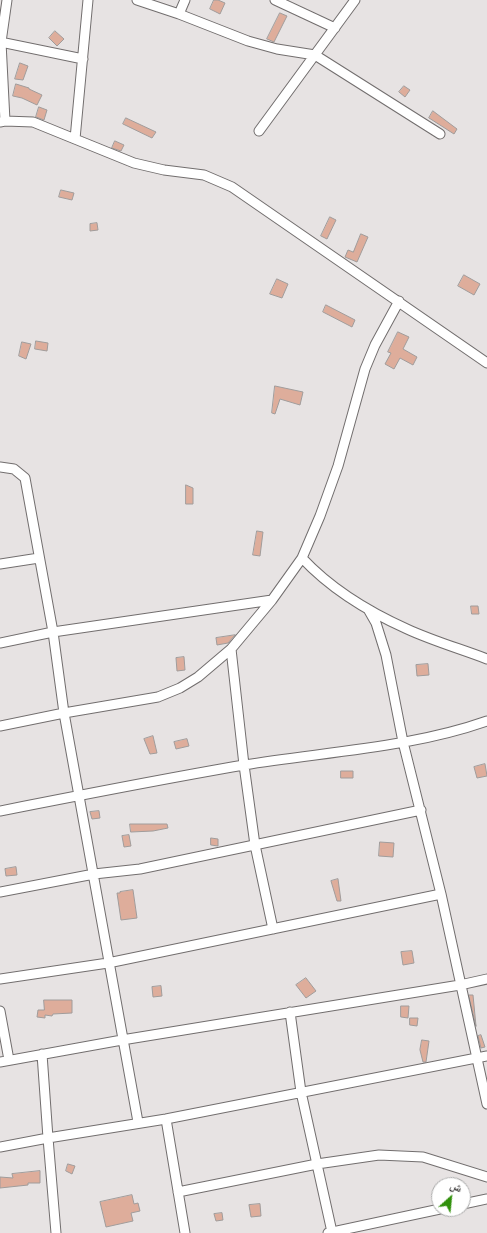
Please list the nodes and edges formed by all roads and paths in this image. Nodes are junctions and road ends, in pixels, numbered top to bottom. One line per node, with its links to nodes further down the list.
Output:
1 (7, 0): 9 (street)
2 (88, 0): 11 (street)
3 (137, 0): 7 (street)
4 (185, 0): 7 (street)
5 (275, 0): 8 (street)
6 (355, 0): 8 (street)
7 (179, 14): 10 (street)
8 (335, 28): 10 (street)
9 (0, 42): 11 (street); 12 (street)
10 (315, 55): 13 (street); 14 (street)
11 (83, 59): 15 (street)
12 (3, 121): 15 (street)
13 (259, 130)
14 (440, 134)
15 (75, 139): 16 (street)
16 (399, 301): 17 (street); 20 (street)
17 (487, 363)
18 (0, 467): 19 (street)
19 (39, 558): 21 (street); 24 (street)
20 (302, 558): 22 (street); 23 (street)
21 (0, 564)
22 (272, 600): 24 (street); 26 (street)
23 (368, 609): 27 (street); 31 (street)
24 (53, 632): 25 (street); 28 (street)
25 (0, 643)
26 (230, 649): 28 (street); 32 (street)
27 (487, 659)
28 (64, 713): 30 (street); 33 (street)
29 (487, 721): 31 (street)
30 (0, 726)
31 (403, 742): 32 (street); 34 (street)
32 (244, 765): 33 (street); 36 (street)
33 (78, 796): 35 (street); 37 (street)
34 (421, 810): 36 (street); 39 (street)
35 (0, 811)
36 (255, 845): 37 (street); 40 (street)
37 (94, 874): 38 (street); 41 (street)
38 (0, 892)
39 (441, 894): 40 (street); 44 (street)
40 (273, 929): 41 (street)
41 (108, 963): 42 (street); 47 (street)
42 (0, 979)
43 (487, 979): 44 (street)
44 (460, 984): 46 (street); 50 (street)
45 (0, 1011): 51 (street)
46 (290, 1012): 47 (street); 52 (street)
47 (122, 1040): 48 (street); 55 (street)
48 (42, 1054): 51 (street); 56 (street)
49 (487, 1056): 50 (street)
50 (477, 1058): 52 (street); 53 (street)
51 (4, 1061)
52 (301, 1092): 54 (street); 58 (street)
53 (487, 1104)
54 (166, 1119): 55 (street); 60 (street)
55 (138, 1122): 56 (street)
56 (48, 1138): 57 (street); 64 (street)
57 (0, 1147)
58 (317, 1164): 59 (street); 60 (street); 66 (street)
59 (487, 1177)
60 (178, 1192): 65 (street)
61 (487, 1199): 62 (street)
62 (471, 1202)
63 (431, 1211): 66 (street)
64 (54, 1233)
65 (185, 1233)
66 (330, 1233)

